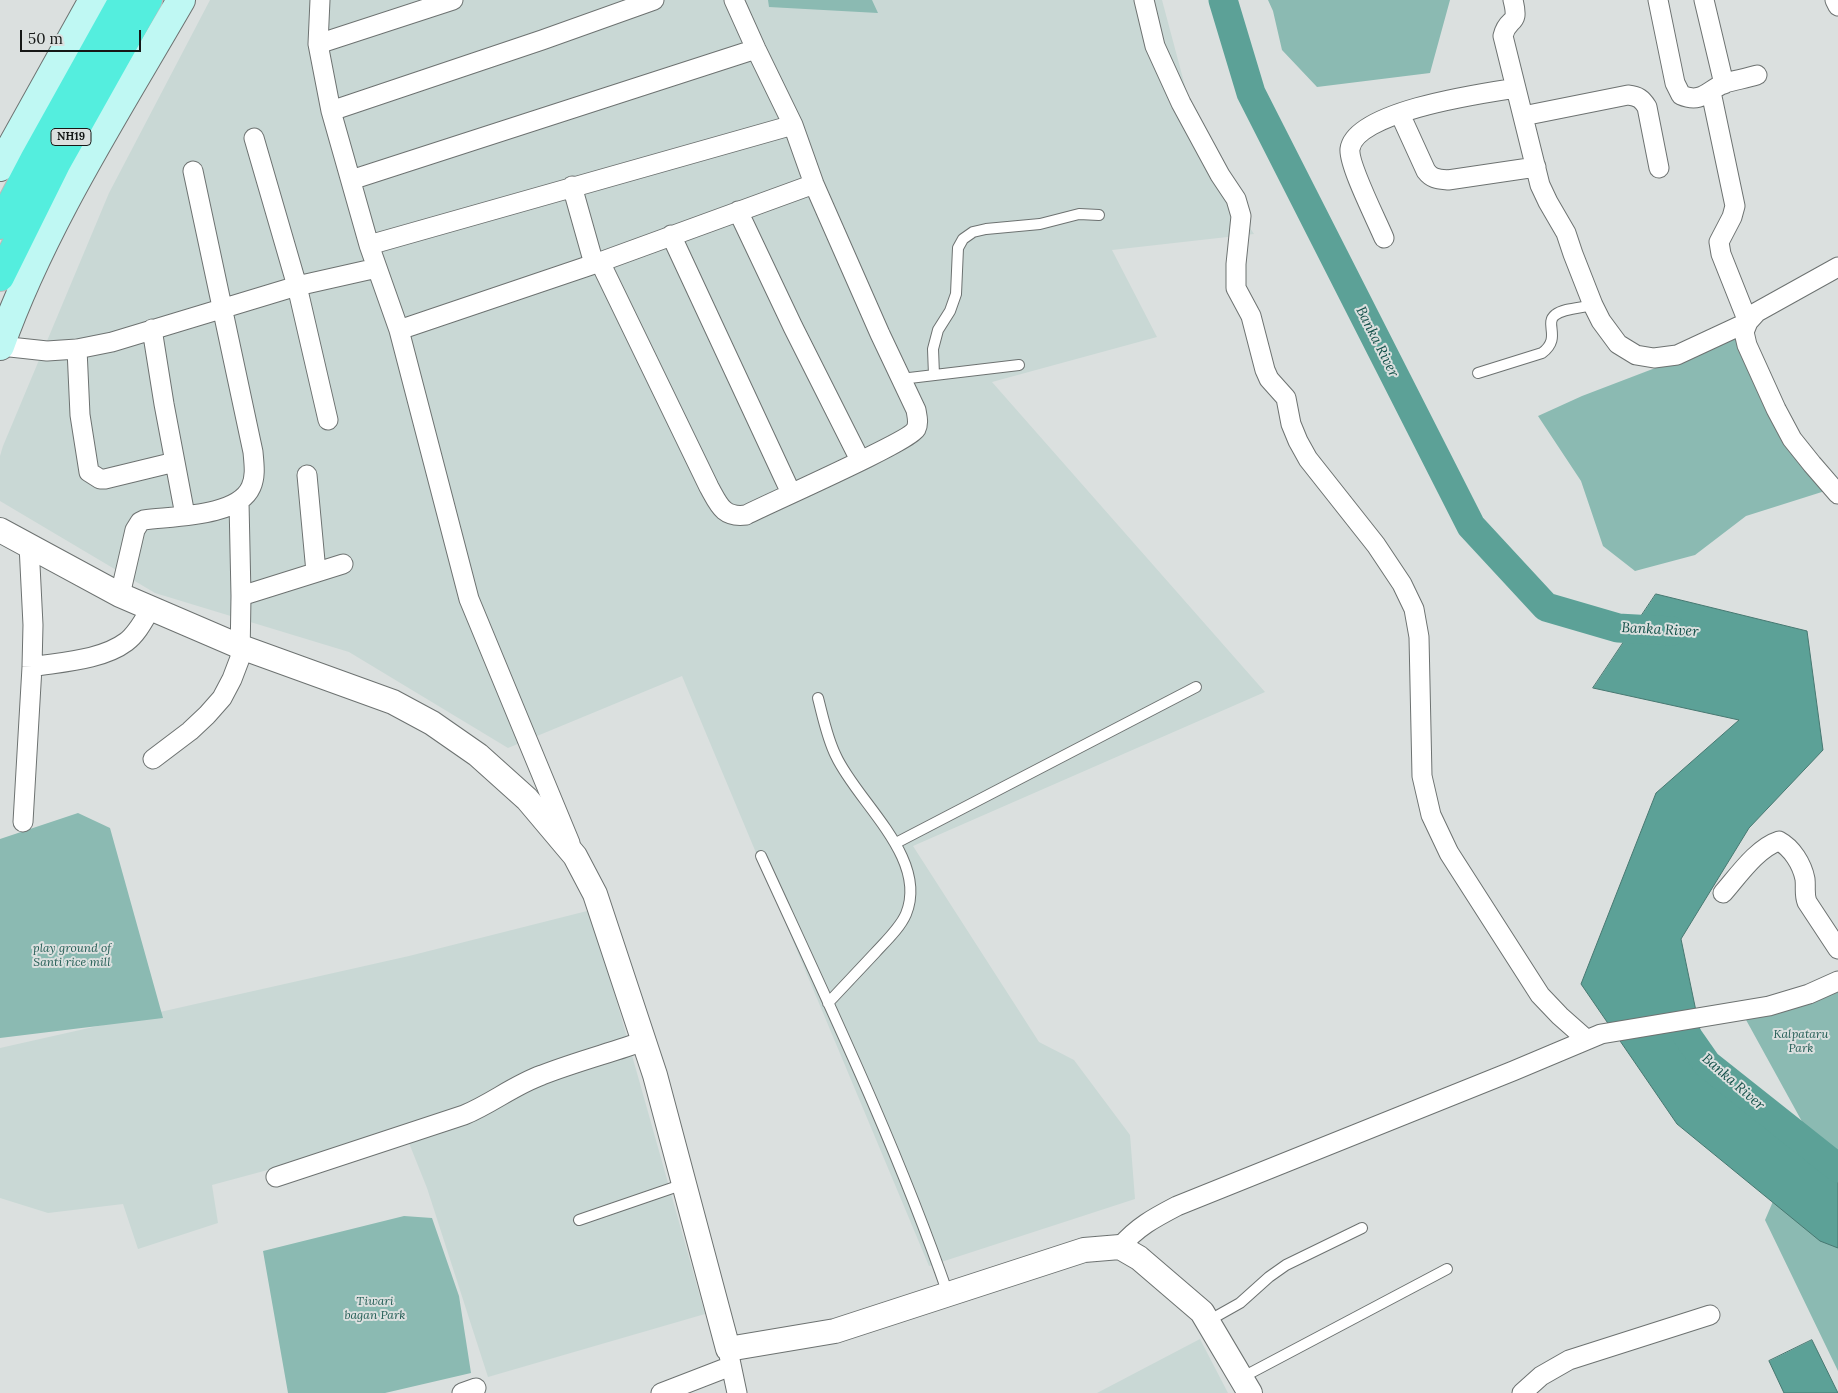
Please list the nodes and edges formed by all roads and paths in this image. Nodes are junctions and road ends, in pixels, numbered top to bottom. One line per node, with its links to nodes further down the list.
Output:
1 (93, 0): 25 (main road)
2 (123, 0): 34 (highway, NH19)
3 (148, 0): 41 (highway, NH19)
4 (181, 0): 48 (main road)
5 (320, 0): 15 (street)
6 (453, 0): 15 (street)
7 (654, 0): 20 (street)
8 (734, 0): 16 (street)
9 (1144, 0): 82 (street)
10 (1513, 0): 18 (street)
11 (1658, 0): 19 (street)
12 (1704, 0): 19 (street)
13 (1835, 0): 14 (street)
14 (1838, 6)
15 (318, 44): 20 (street)
16 (756, 50): 23 (street); 29 (street)
17 (1757, 75): 19 (street)
18 (1516, 88): 21 (street); 22 (street)
19 (1718, 88): 45 (street)
20 (331, 111): 29 (street)
21 (1400, 114): 26 (street); 36 (street)
22 (1523, 116): 26 (street); 27 (street)
23 (793, 125): 30 (street); 31 (street)
24 (254, 138): 42 (street)
25 (0, 167)
26 (1536, 167): 43 (street)
27 (1659, 168)
28 (193, 171): 44 (street)
29 (351, 180): 37 (street)
30 (814, 184): 32 (street); 53 (street)
31 (572, 186): 37 (street); 38 (street)
32 (738, 211): 35 (street); 55 (street)
33 (1099, 215): 52 (lane)
34 (0, 224)
35 (671, 235): 38 (street); 59 (street)
36 (1384, 238)
37 (369, 245): 40 (street)
38 (597, 263): 47 (street); 59 (street)
39 (1838, 267): 45 (street)
40 (377, 268): 42 (street); 47 (street)
41 (0, 277)
42 (297, 286): 44 (street); 54 (street)
43 (1594, 305): 45 (street); 51 (lane)
44 (222, 308): 46 (street); 60 (street)
45 (1748, 322): 58 (street)
46 (152, 329): 49 (street); 56 (street)
47 (399, 330): 76 (street)
48 (0, 346): 49 (street)
49 (77, 349): 56 (street)
50 (1019, 365): 52 (lane)
51 (1478, 373)
52 (934, 375): 53 (lane)
53 (901, 378): 55 (street)
54 (328, 420)
55 (860, 460): 59 (street)
56 (174, 462): 61 (street)
57 (307, 475): 65 (street)
58 (1835, 484)
59 (791, 493)
60 (239, 502): 61 (street); 67 (street)
61 (185, 515): 66 (street)
62 (0, 530): 63 (street)
63 (29, 545): 66 (street); 70 (street)
64 (343, 564): 65 (street)
65 (316, 572): 67 (street)
66 (120, 594): 68 (street)
67 (241, 596): 69 (street)
68 (151, 608): 69 (street); 70 (street)
69 (241, 648): 73 (street); 76 (street)
70 (32, 667): 74 (street)
71 (1196, 687): 75 (lane)
72 (818, 698): 75 (lane)
73 (153, 759)
74 (24, 822)
75 (896, 843): 81 (lane)
76 (575, 856): 83 (street)
77 (761, 856): 81 (lane)
78 (1723, 893): 79 (street)
79 (1838, 949)
80 (1838, 981): 82 (street)
81 (828, 1003): 90 (lane)
82 (1593, 1036): 88 (street)
83 (644, 1041): 84 (street); 85 (street)
84 (276, 1177)
85 (684, 1184): 86 (lane); 93 (street)
86 (579, 1220)
87 (1362, 1228): 92 (lane)
88 (1120, 1247): 90 (street); 92 (street)
89 (1446, 1269): 94 (lane)
90 (948, 1294): 93 (street)
91 (1710, 1315): 97 (street)
92 (1208, 1321): 94 (street)
93 (730, 1358): 95 (street); 96 (street)
94 (1246, 1386)
95 (660, 1393)
96 (737, 1393)
97 (1522, 1393)

